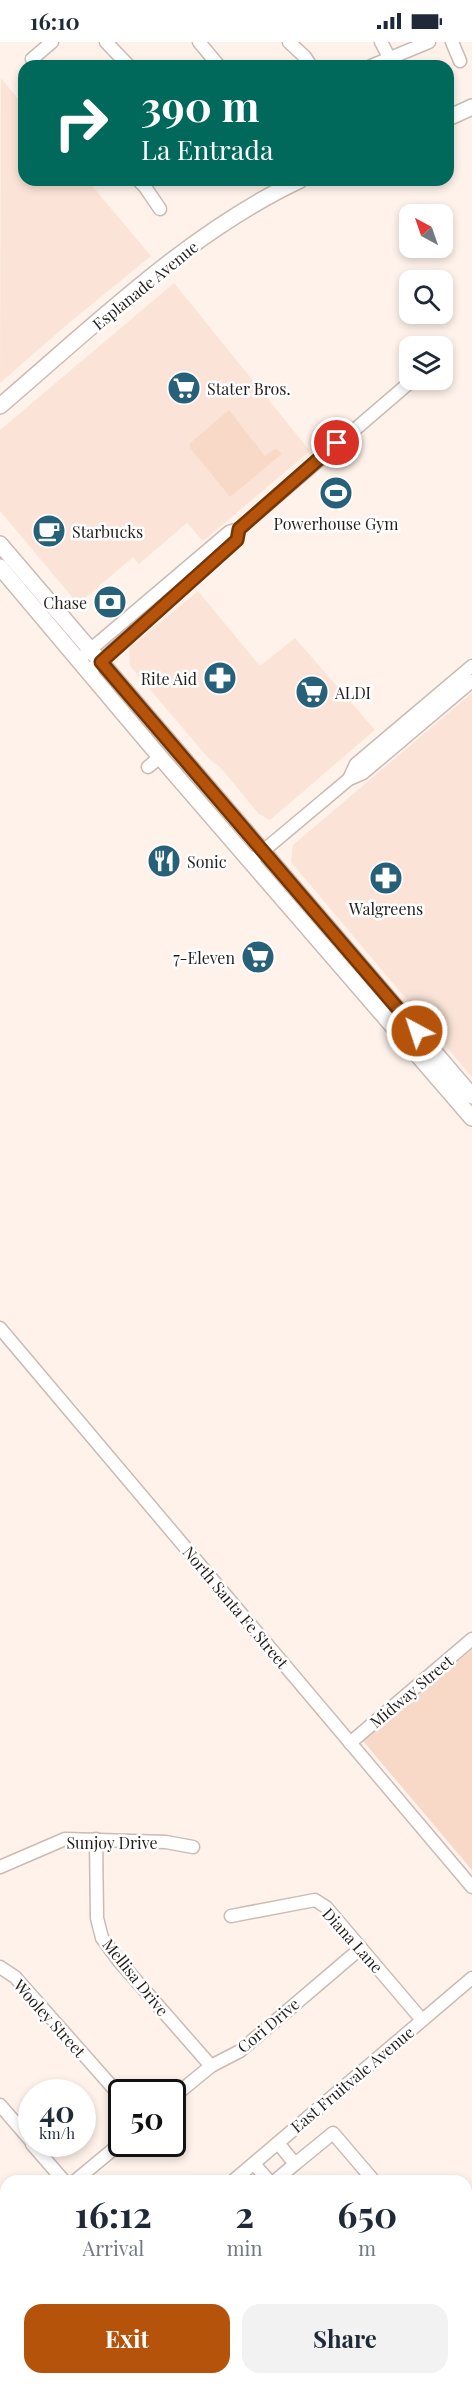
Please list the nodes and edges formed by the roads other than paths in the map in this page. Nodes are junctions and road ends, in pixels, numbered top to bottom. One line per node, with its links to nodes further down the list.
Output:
1 (52, 42): 8 (street)
2 (106, 42): 9 (street)
3 (199, 42): 10 (street)
4 (289, 42): 11 (street)
5 (381, 42): 12 (street)
6 (429, 42): 13 (street)
7 (452, 42): 14 (street)
8 (36, 60)
9 (123, 60)
10 (214, 60)
11 (307, 60)
12 (381, 60)
13 (388, 60)
14 (460, 61)
15 (472, 107): 16 (main road)
16 (454, 115)
17 (146, 186): 19 (street)
18 (285, 186): 21 (main road, Esplanade Avenue)
19 (160, 209)
20 (401, 390): 22 (street)
21 (0, 406)
22 (239, 529): 25 (street); 26 (street)
23 (0, 544): 25 (main road)
24 (0, 567): 25 (main road)
25 (85, 654): 26 (main road); 28 (main road)
26 (101, 662): 28 (street); 33 (main road)
27 (472, 666): 32 (street)
28 (89, 671): 30 (main road)
29 (472, 681): 32 (street)
30 (160, 757): 31 (street); 34 (main road)
31 (148, 767)
32 (349, 779): 33 (street)
33 (263, 850): 34 (street); 36 (main road)
34 (251, 861): 35 (main road)
35 (330, 952): 36 (main road); 38 (main road)
36 (391, 1000): 37 (main road)
37 (472, 1096)
38 (472, 1118)
39 (0, 1328): 41 (street, North Santa Fe Street)
40 (472, 1639): 41 (street, Midway Street)
41 (350, 1743): 45 (street, North Santa Fe Street)
42 (96, 1839): 43 (street, Sunjoy Drive); 44 (street, Sunjoy Drive); 51 (street, Mellisa Drive)
43 (193, 1847)
44 (0, 1867)
45 (472, 1887)
46 (231, 1916): 47 (street, Diana Lane)
47 (361, 1948): 50 (street, Diana Lane); 51 (street, Cori Drive)
48 (0, 1967): 52 (street, Wooley Street)
49 (472, 1977): 50 (street, East Fruitvale Avenue)
50 (422, 2020): 56 (street, East Fruitvale Avenue)
51 (211, 2066): 53 (street, Cori Drive)
52 (108, 2082)
53 (186, 2087)
54 (0, 2105): 55 (street)
55 (18, 2126)
56 (278, 2143): 59 (street, East Fruitvale Avenue); 60 (street)
57 (108, 2154): 62 (street)
58 (44, 2157): 61 (street)
59 (254, 2164): 63 (street, East Fruitvale Avenue); 64 (street)
60 (295, 2164): 65 (street); 66 (street)
61 (59, 2175)
62 (82, 2175)
63 (240, 2175)
64 (264, 2175)
65 (283, 2175)
66 (369, 2175)

